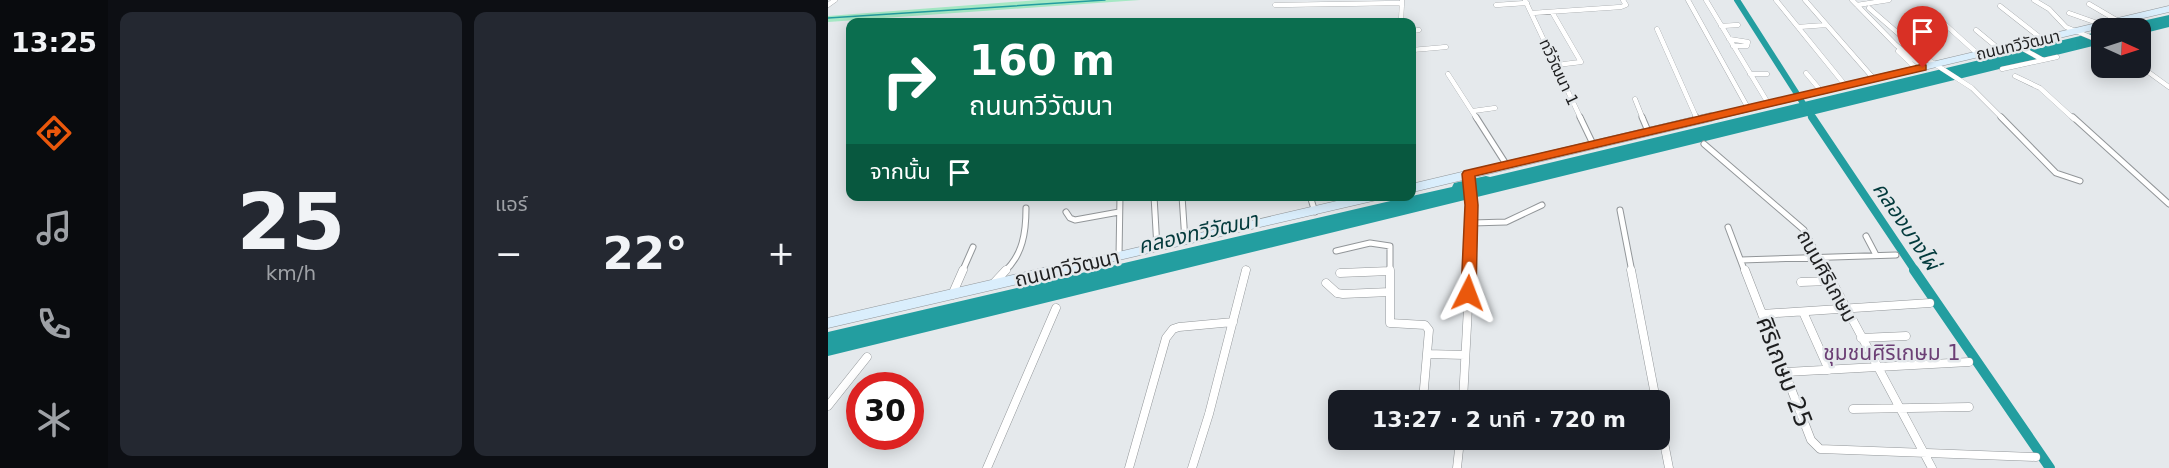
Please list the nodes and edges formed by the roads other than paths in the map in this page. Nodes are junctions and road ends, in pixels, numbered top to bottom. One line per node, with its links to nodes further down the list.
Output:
1 (835, 0): 13 (street)
2 (1623, 0): 20 (street)
3 (1688, 0): 66 (street)
4 (1706, 0): 29 (street)
5 (1776, 0): 31 (street)
6 (1805, 0): 28 (street)
7 (1852, 0): 16 (street)
8 (1889, 0): 16 (street)
9 (2034, 0): 37 (street)
10 (1526, 1): 15 (street); 21 (street, ทวีวัฒนา 1)
11 (1402, 2): 14 (street); 23 (street)
12 (2089, 4): 24 (street)
13 (828, 5)
14 (1275, 5)
15 (1496, 5)
16 (1857, 5): 51 (street)
17 (2000, 6): 40 (street)
18 (1869, 8): 50 (street)
19 (2169, 9): 25 (main road, ถนนทวีวัฒนา)
20 (1552, 12): 21 (street); 49 (street)
21 (1532, 13): 49 (street, ทวีวัฒนา 1)
22 (2070, 13): 27 (street)
23 (1401, 18)
24 (2113, 18)
25 (2131, 18)
26 (1939, 19): 46 (street)
27 (2091, 21)
28 (1826, 25): 31 (street); 59 (street)
29 (1721, 26): 30 (street); 39 (street)
30 (1738, 26)
31 (1798, 27): 60 (street)
32 (2091, 27): 37 (main road, ถนนทวีวัฒนา)
33 (1657, 29): 68 (street)
34 (1416, 30): 35 (street)
35 (1419, 30)
36 (1976, 30): 44 (street)
37 (2074, 31): 38 (street); 40 (main road, ถนนทวีวัฒนา)
38 (2091, 37)
39 (1729, 39): 41 (street); 41 (street)
40 (2042, 39): 43 (main road, ถนนทวีวัฒนา)
41 (1733, 46): 55 (street)
42 (1446, 47): 45 (street)
43 (2019, 47): 44 (main road, ถนนทวีวัฒนา); 48 (street)
44 (1999, 49): 46 (main road, ถนนทวีวัฒนา)
45 (1416, 50)
46 (1978, 54): 50 (main road, ถนนทวีวัฒนา)
47 (2056, 57): 48 (street)
48 (2043, 60): 52 (street)
49 (1556, 65): 70 (street, ทวีวัฒนา 1)
50 (1935, 65): 51 (main road, ถนนทวีวัฒนา); 74 (street)
51 (1920, 68): 59 (main road, ถนนทวีวัฒนา)
52 (2002, 69)
53 (1806, 73): 62 (street)
54 (1448, 74): 67 (street)
55 (1750, 74): 56 (street); 64 (street)
56 (1767, 74)
57 (2151, 74): 61 (street)
58 (2015, 76): 81 (street)
59 (1874, 79): 60 (main road, ถนนทวีวัฒนา)
60 (1845, 86): 62 (main road, ถนนทวีวัฒนา)
61 (2169, 87)
62 (1821, 91): 64 (main road, ถนนทวีวัฒนา)
63 (1635, 99): 69 (street)
64 (1768, 103): 66 (main road, ถนนทวีวัฒนา)
65 (1495, 108): 67 (street)
66 (1748, 108): 68 (main road, ถนนทวีวัฒนา)
67 (1473, 111): 72 (street)
68 (1697, 120): 69 (main road, ถนนทวีวัฒนา)
69 (1648, 131): 70 (main road, ถนนทวีวัฒนา)
70 (1593, 144): 72 (main road, ถนนทวีวัฒนา)
71 (1704, 144): 98 (street, ถนนศิริเกษม)
72 (1506, 164): 73 (main road, ถนนทวีวัฒนา)
73 (1469, 177): 75 (main road, ถนนทวีวัฒนา); 88 (street)
74 (2080, 181)
75 (1416, 187)
76 (1120, 201): 86 (street)
77 (1154, 201): 93 (street)
78 (1182, 201): 91 (street)
79 (1312, 201): 87 (street)
80 (1357, 201): 87 (main road, ถนนทวีวัฒนา)
81 (2169, 204)
82 (1542, 205): 88 (street)
83 (1026, 208): 106 (street)
84 (1620, 210): 127 (street)
85 (1066, 212): 86 (street)
86 (1119, 212): 97 (street)
87 (1315, 212): 91 (main road, ถนนทวีวัฒนา)
88 (1472, 223): 119 (street)
89 (1728, 227): 99 (street, ศิริเกษม 25)
90 (1866, 236): 95 (street)
91 (1185, 241): 93 (main road, ถนนทวีวัฒนา)
92 (973, 247): 108 (street)
93 (1157, 248): 97 (main road, ถนนทวีวัฒนา)
94 (1336, 251): 101 (street)
95 (1876, 255): 96 (street); 98 (street)
96 (1896, 255)
97 (1119, 256): 106 (main road, ถนนทวีวัฒนา)
98 (1818, 257): 99 (street); 103 (street, ถนนศิริเกษม)
99 (1741, 260): 113 (street, ศิริเกษม 25)
100 (1246, 270): 114 (street)
101 (1390, 271): 102 (street); 107 (street)
102 (1340, 273)
103 (1831, 281): 104 (street); 111 (street, ถนนศิริเกษม)
104 (1801, 282)
105 (1326, 283): 107 (street)
106 (993, 285): 108 (main road, ถนนทวีวัฒนา)
107 (1390, 292): 118 (street)
108 (952, 295): 115 (main road, ถนนทวีวัฒนา)
109 (1930, 303): 111 (street)
110 (1056, 308): 136 (street)
111 (1845, 309): 112 (street); 117 (street, ถนนศิริเกษม)
112 (1803, 312): 113 (street); 123 (street)
113 (1762, 314): 124 (street, ศิริเกษม 25)
114 (1233, 322): 137 (street); 138 (street)
115 (828, 323)
116 (1906, 336): 117 (street)
117 (1861, 338): 122 (street, ถนนศิริเกษม)
118 (1427, 354): 119 (street); 125 (street)
119 (1465, 355): 126 (street)
120 (867, 357): 128 (street)
121 (1969, 362): 122 (street)
122 (1878, 368): 123 (street); 131 (street, ถนนศิริเกษม)
123 (1829, 370): 124 (street)
124 (1786, 372): 134 (street, ศิริเกษม 25)
125 (1424, 390)
126 (1463, 390)
127 (1654, 390)
128 (828, 406)
129 (1969, 407): 131 (street)
130 (1853, 410): 131 (street)
131 (1901, 410): 134 (street, ถนนศิริเกษม)
132 (1459, 450): 139 (street)
133 (1665, 450): 140 (street)
134 (1924, 453): 135 (street); 141 (street, ถนนศิริเกษม)
135 (2036, 457)
136 (987, 468)
137 (1129, 468)
138 (1192, 468)
139 (1457, 468)
140 (1669, 468)
141 (1932, 468)

